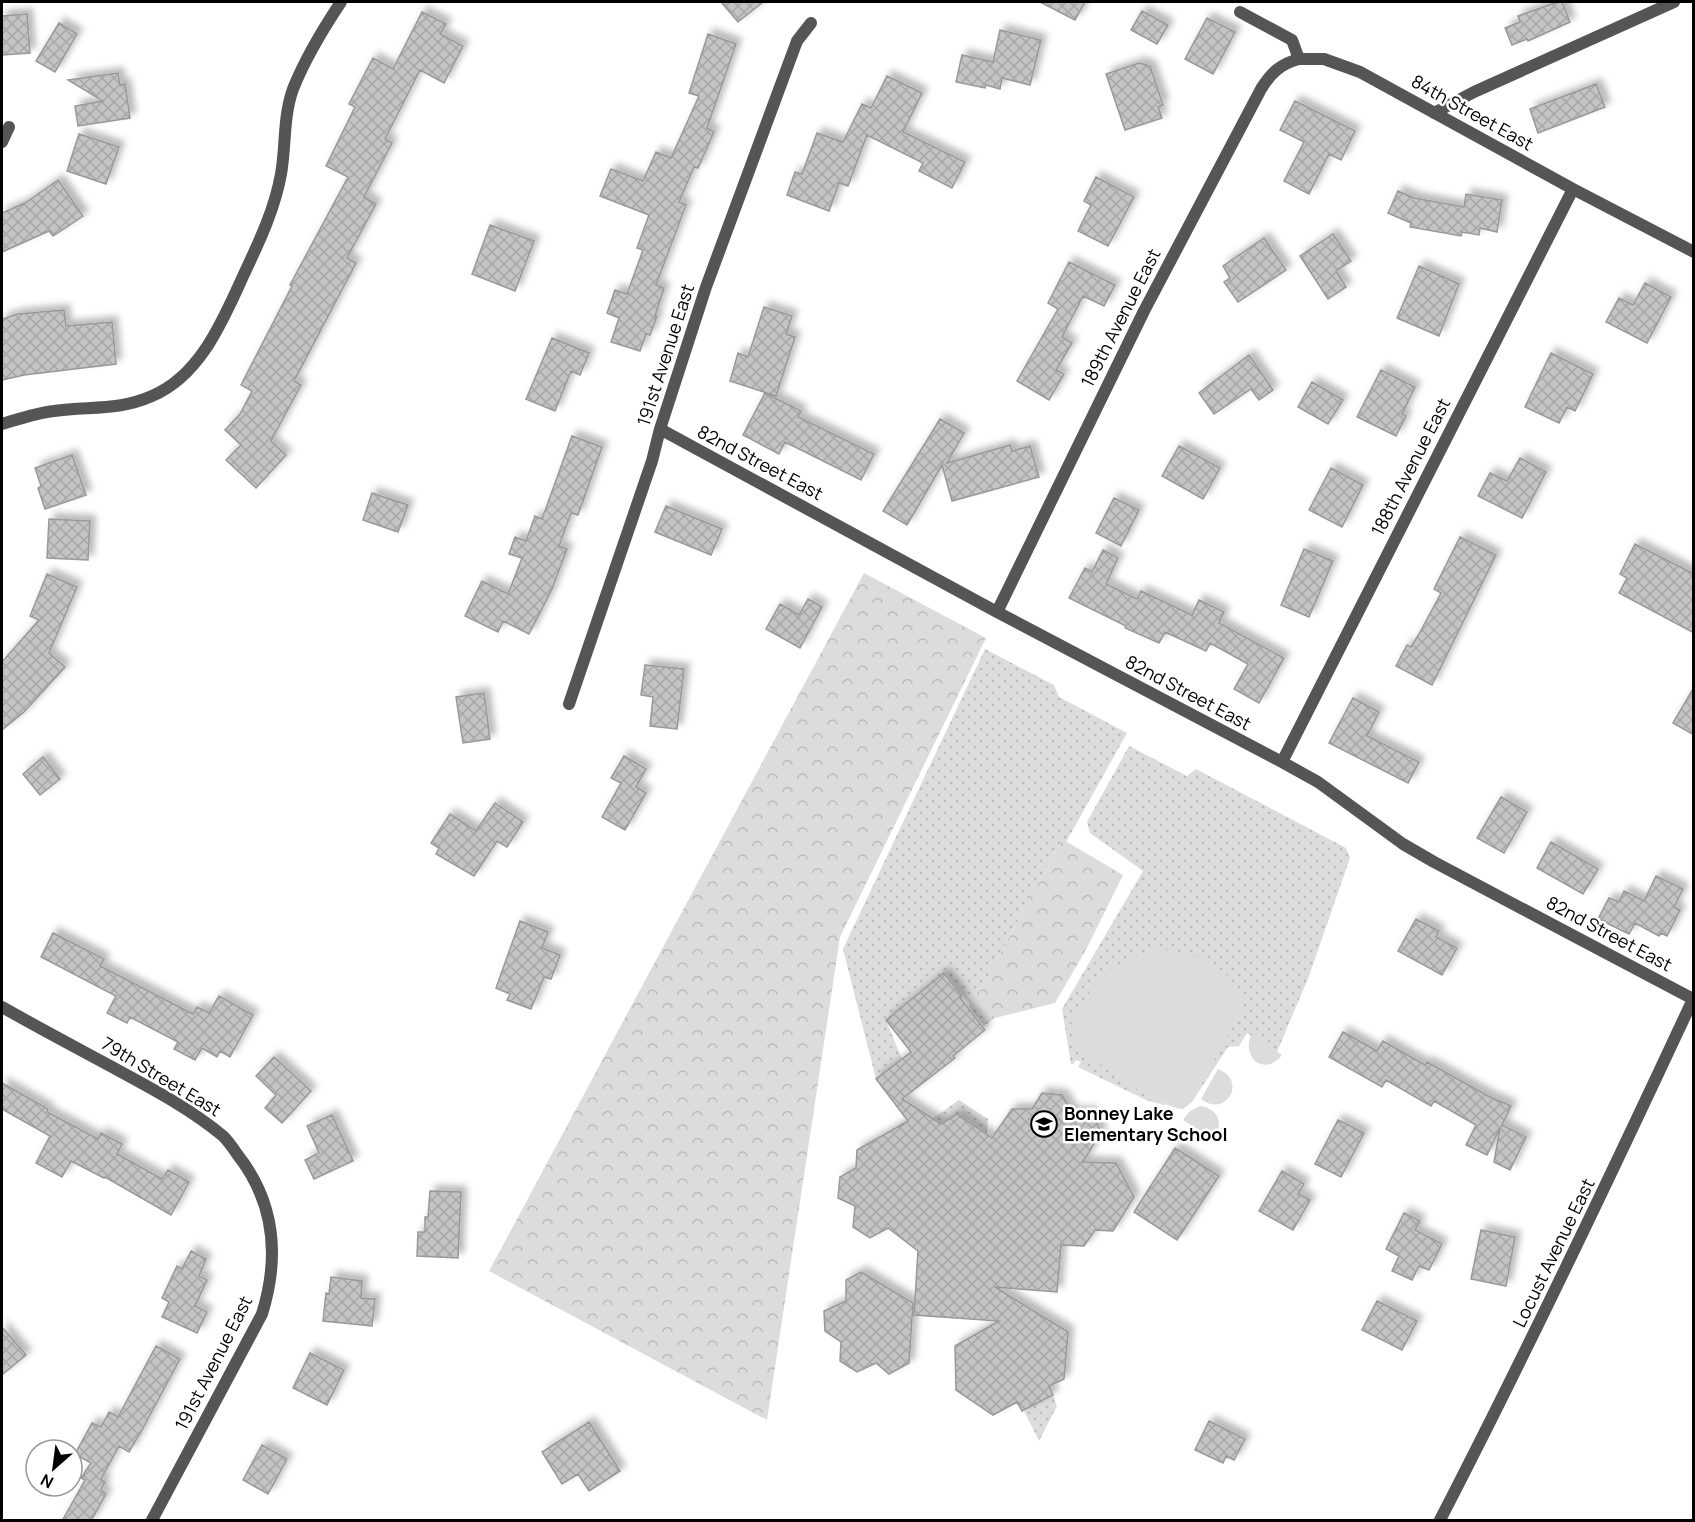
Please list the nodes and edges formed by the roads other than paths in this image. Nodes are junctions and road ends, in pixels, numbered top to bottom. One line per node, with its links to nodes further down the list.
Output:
1 (341, 2): 11 (street)
2 (1674, 2): 6 (street)
3 (1240, 12): 5 (street)
4 (811, 23): 12 (street, 191st Avenue East)
5 (1299, 58): 6 (street, 84th Street East); 13 (street, 189th Avenue East)
6 (1434, 113): 9 (street, 84th Street East)
7 (9, 127): 8 (street)
8 (2, 142)
9 (1573, 189): 10 (street, 84th Street East); 15 (street, 188th Avenue East)
10 (1694, 252)
11 (2, 424)
12 (660, 429): 13 (street, 82nd Street East); 14 (street, 191st Avenue East)
13 (997, 612): 15 (street, 82nd Street East)
14 (569, 704)
15 (1282, 762): 16 (street, 82nd Street East)
16 (1693, 998): 20 (street, Locust Avenue East)
17 (2, 1007): 18 (street, 79th Street East)
18 (267, 1213): 19 (street, 191st Avenue East)
19 (152, 1521)
20 (1440, 1521)

